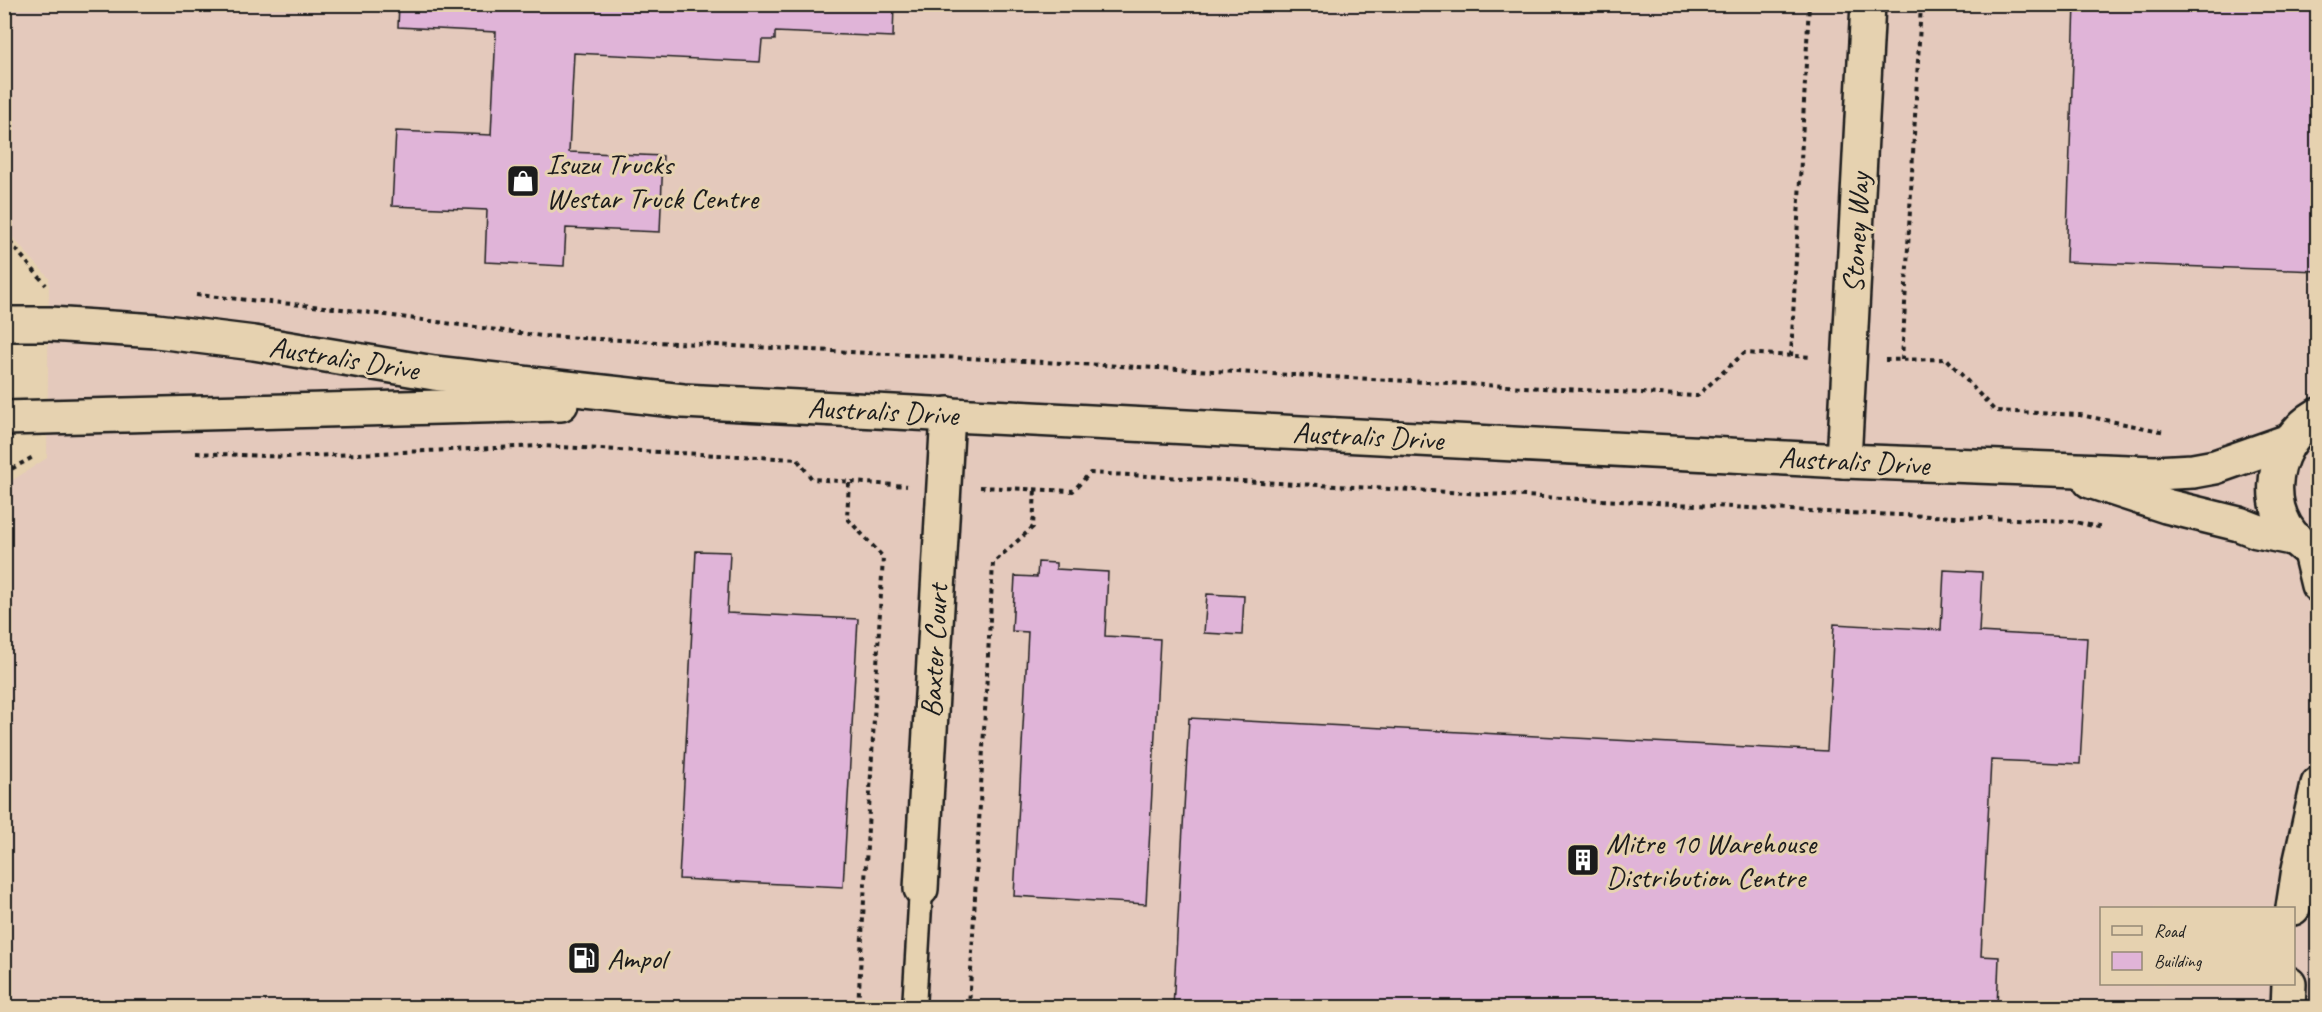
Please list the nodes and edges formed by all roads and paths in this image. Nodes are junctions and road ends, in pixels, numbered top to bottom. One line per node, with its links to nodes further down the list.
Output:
1 (1809, 4): 6 (path)
2 (1868, 4): 16 (street, Stoney Way)
3 (1920, 4): 12 (path)
4 (4, 235): 5 (path)
5 (47, 287)
6 (190, 295)
7 (4, 324): 8 (street, Australis Drive)
8 (683, 400): 9 (street, Australis Drive); 11 (street, Australis Drive)
9 (948, 414): 16 (street, Australis Drive); 20 (street, Baxter Court)
10 (2318, 415): 13 (street)
11 (4, 418)
12 (2175, 434)
13 (2289, 441): 17 (street, Australis Drive); 23 (street)
14 (42, 451): 18 (path)
15 (188, 453): 19 (path)
16 (1844, 461): 17 (street, Australis Drive)
17 (2054, 470): 23 (street, Australis Drive)
18 (4, 473)
19 (849, 483): 20 (path); 29 (path)
20 (943, 485): 21 (path); 26 (street, Baxter Court)
21 (1035, 489): 22 (path); 31 (path)
22 (2105, 528)
23 (2308, 549): 24 (street)
24 (2318, 585)
25 (2318, 784): 27 (street)
26 (921, 889): 30 (lane)
27 (2294, 907)
28 (2289, 985): 32 (street)
29 (858, 1008)
30 (914, 1008)
31 (969, 1008)
32 (2288, 1008)

